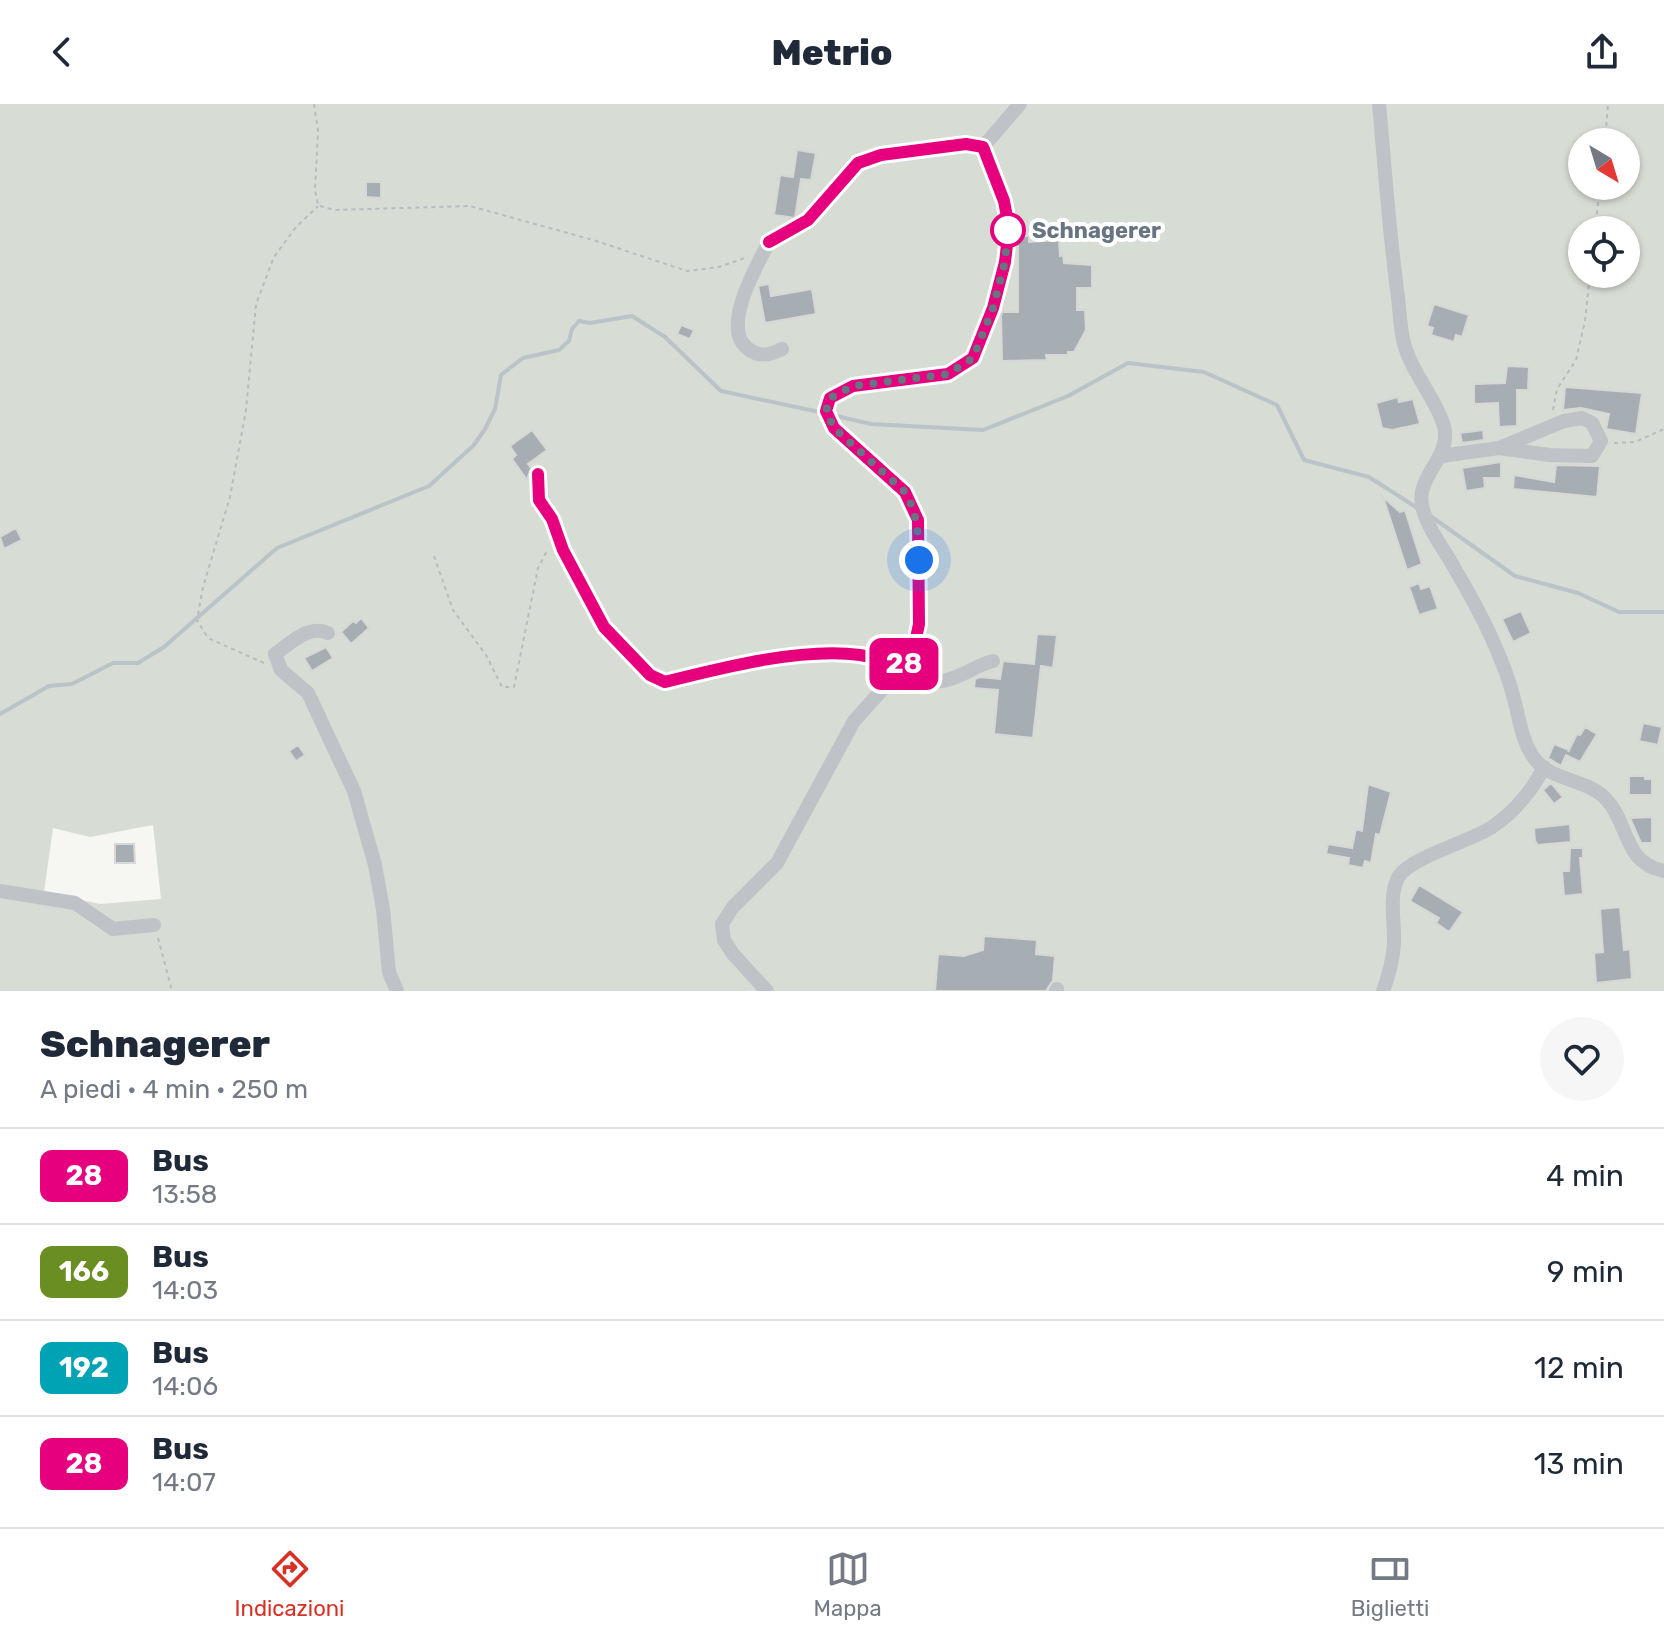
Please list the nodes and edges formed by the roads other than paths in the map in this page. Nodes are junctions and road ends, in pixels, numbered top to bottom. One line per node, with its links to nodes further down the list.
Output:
1 (1020, 104): 3 (street)
2 (1379, 104): 6 (street)
3 (983, 147): 4 (street); 10 (street)
4 (782, 349)
5 (1499, 448): 5 (street); 6 (street)
6 (1441, 456): 11 (street)
7 (538, 474): 10 (street)
8 (328, 633): 15 (street)
9 (993, 661): 10 (street)
10 (901, 669): 16 (street)
11 (1544, 767): 12 (street); 17 (street)
12 (1664, 871)
13 (0, 891): 14 (street)
14 (154, 925)
15 (397, 991)
16 (767, 991)
17 (1383, 991)

